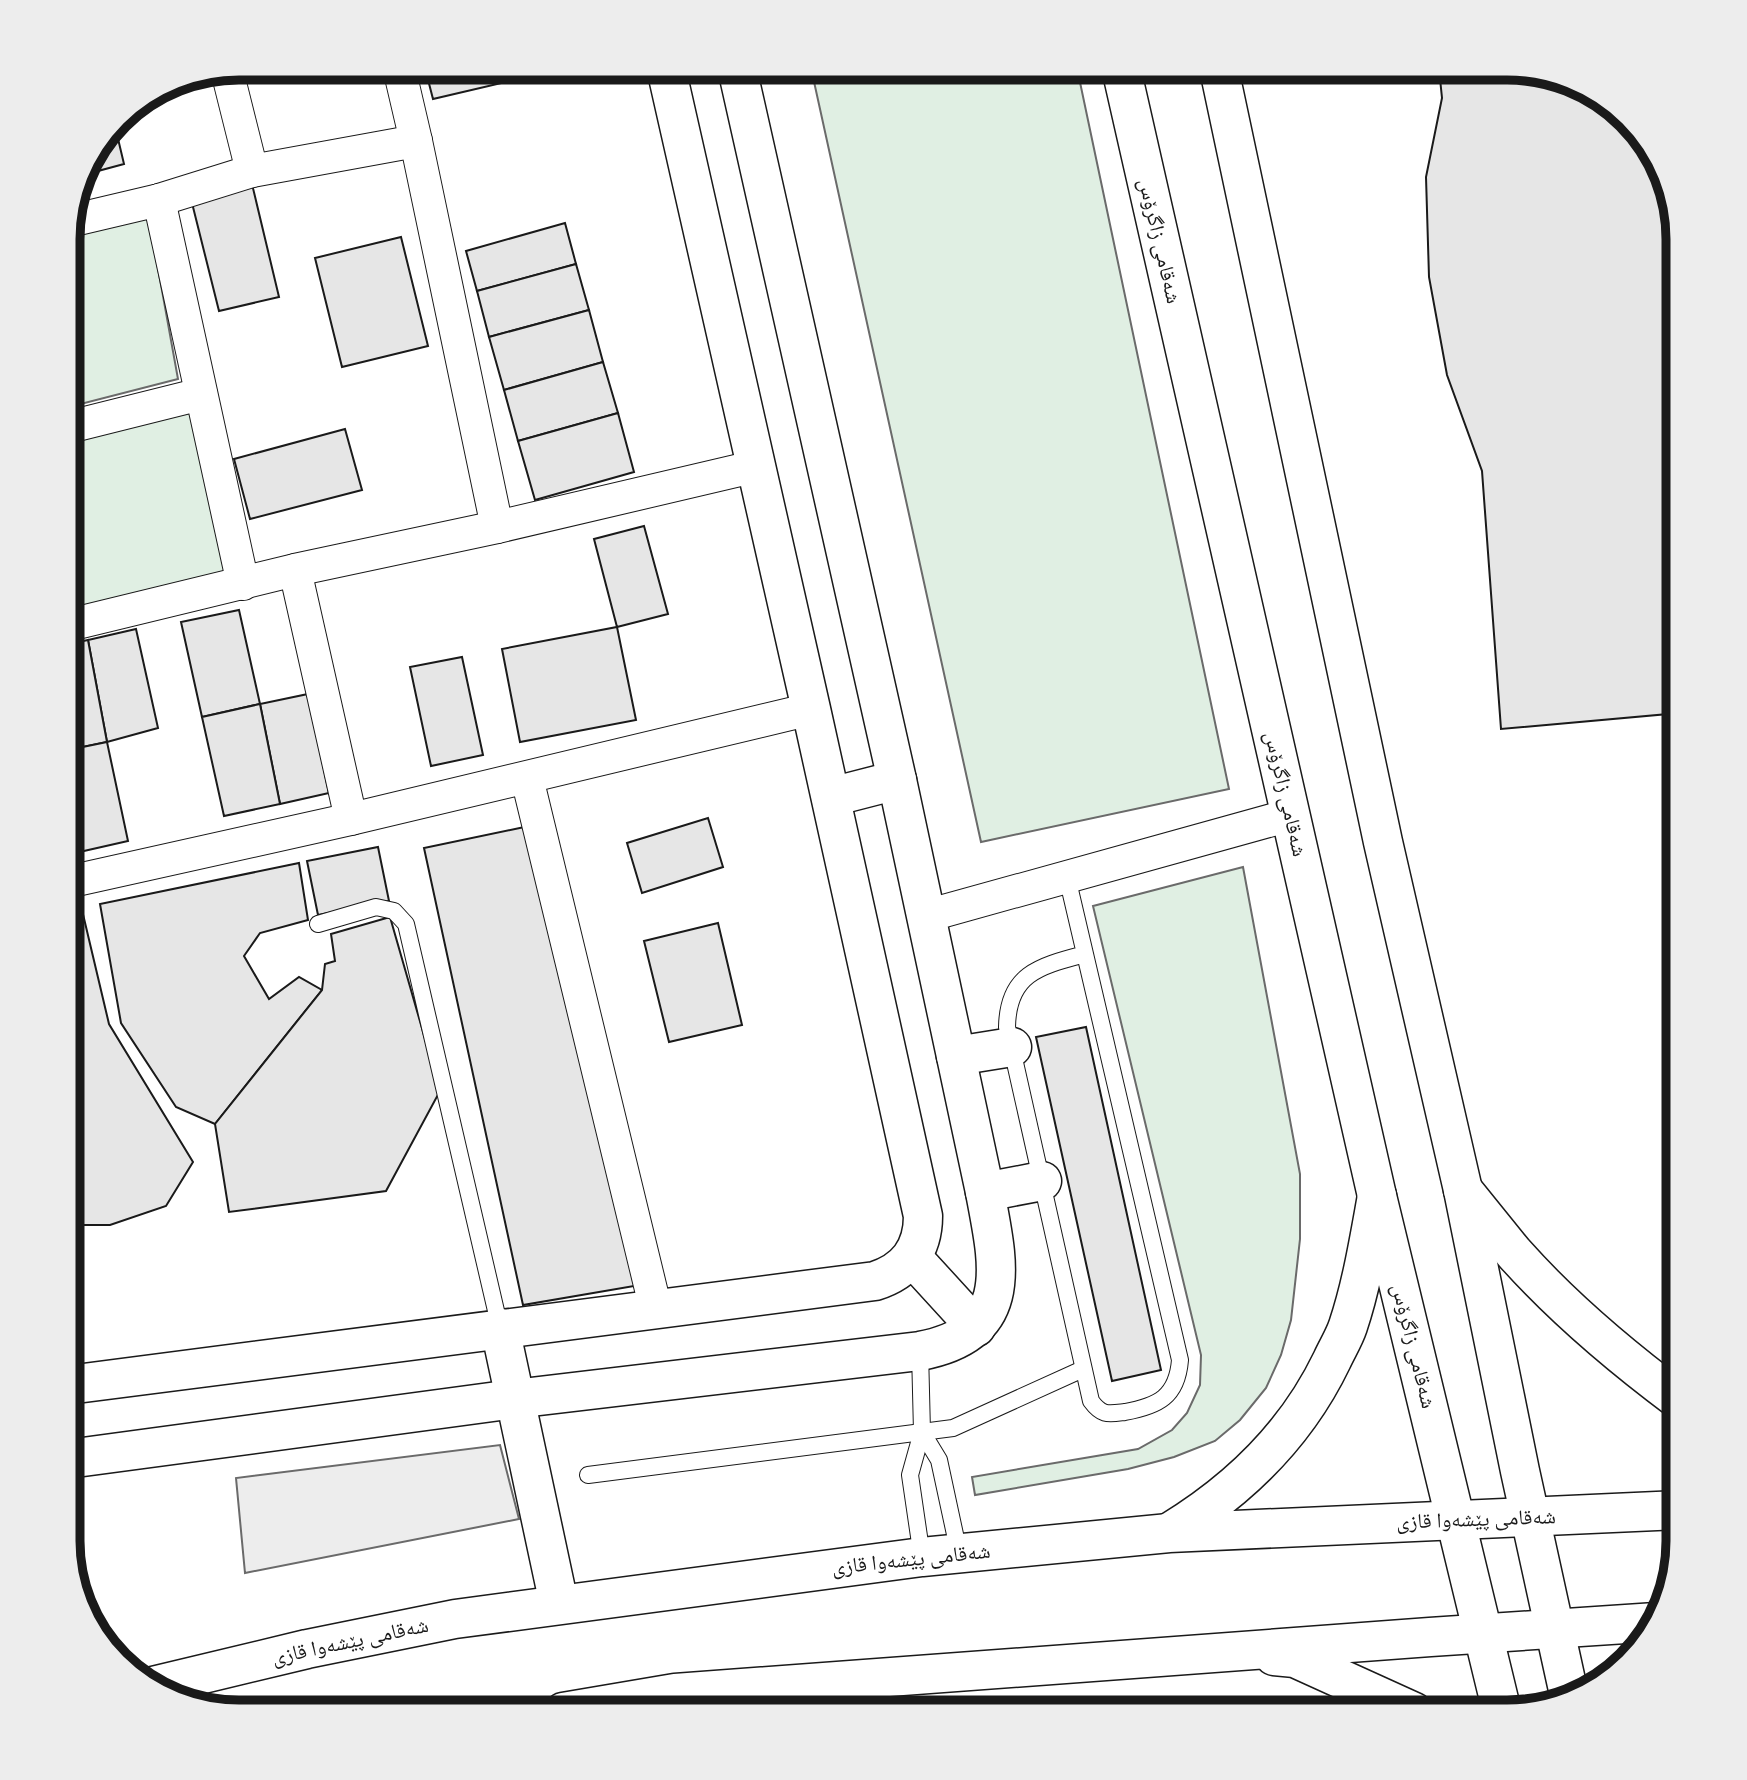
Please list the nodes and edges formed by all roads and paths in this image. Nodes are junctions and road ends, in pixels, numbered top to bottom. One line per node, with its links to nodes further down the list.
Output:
1 (230, 81): 8 (street)
2 (402, 81): 7 (street)
3 (669, 81): 13 (main road)
4 (740, 81): 20 (main road)
5 (1124, 81): 22 (main road, شەقامی زاگرۆس)
6 (1222, 81): 32 (main road)
7 (416, 141): 8 (street); 14 (street)
8 (253, 171): 9 (street)
9 (159, 200): 10 (street); 11 (street)
10 (82, 218)
11 (201, 394): 12 (street); 16 (street)
12 (81, 424)
13 (757, 466): 14 (street); 18 (main road)
14 (497, 527): 15 (street)
15 (295, 570): 16 (street); 23 (street)
16 (243, 584): 17 (street)
17 (81, 622)
18 (811, 709): 19 (street); 21 (main road)
19 (527, 778): 23 (street); 36 (street)
20 (897, 780): 21 (main road); 26 (main road)
21 (831, 797): 35 (main road)
22 (1290, 815): 24 (street); 34 (main road, شەقامی زاگرۆس)
23 (351, 819): 25 (street)
24 (1067, 877): 26 (street); 28 (lane)
25 (81, 879)
26 (926, 916): 30 (main road)
27 (318, 923): 38 (lane)
28 (1084, 954): 29 (lane); 40 (lane)
29 (1012, 1048): 30 (main road); 31 (lane)
30 (956, 1056): 33 (main road)
31 (1042, 1181): 33 (main road); 40 (lane)
32 (1463, 1190): 42 (main road); 48 (main road)
33 (985, 1192): 37 (main road)
34 (1377, 1196): 49 (main road, شەقامی زاگرۆس); 50 (main road)
35 (912, 1257): 36 (main road); 37 (main road)
36 (656, 1310): 38 (main road)
37 (976, 1327): 39 (main road)
38 (500, 1328): 41 (main road); 43 (main road)
39 (920, 1351): 43 (main road); 44 (lane)
40 (1083, 1369): 44 (lane)
41 (81, 1383)
42 (1666, 1389)
43 (514, 1399): 45 (main road); 52 (main road)
44 (922, 1432): 46 (lane); 51 (lane); 51 (lane)
45 (81, 1457)
46 (588, 1475)
47 (1666, 1511): 48 (main road, شەقامی پێشەوا قازی)
48 (1530, 1517): 49 (main road, شەقامی پێشەوا قازی); 54 (main road)
49 (1455, 1519): 50 (main road, شەقامی پێشەوا قازی); 55 (main road, شەقامی زاگرۆس)
50 (1169, 1533): 51 (main road, شەقامی پێشەوا قازی)
51 (941, 1555): 52 (main road, شەقامی پێشەوا قازی)
52 (559, 1604): 57 (main road, شەقامی پێشەوا قازی)
53 (1643, 1623): 54 (main road)
54 (1554, 1628): 55 (main road); 58 (main road)
55 (1482, 1633): 56 (main road); 61 (main road, شەقامی زاگرۆس)
56 (1227, 1652): 59 (main road); 60 (main road)
57 (168, 1682)
58 (1567, 1687)
59 (685, 1700)
60 (1388, 1700)
61 (1499, 1700)

